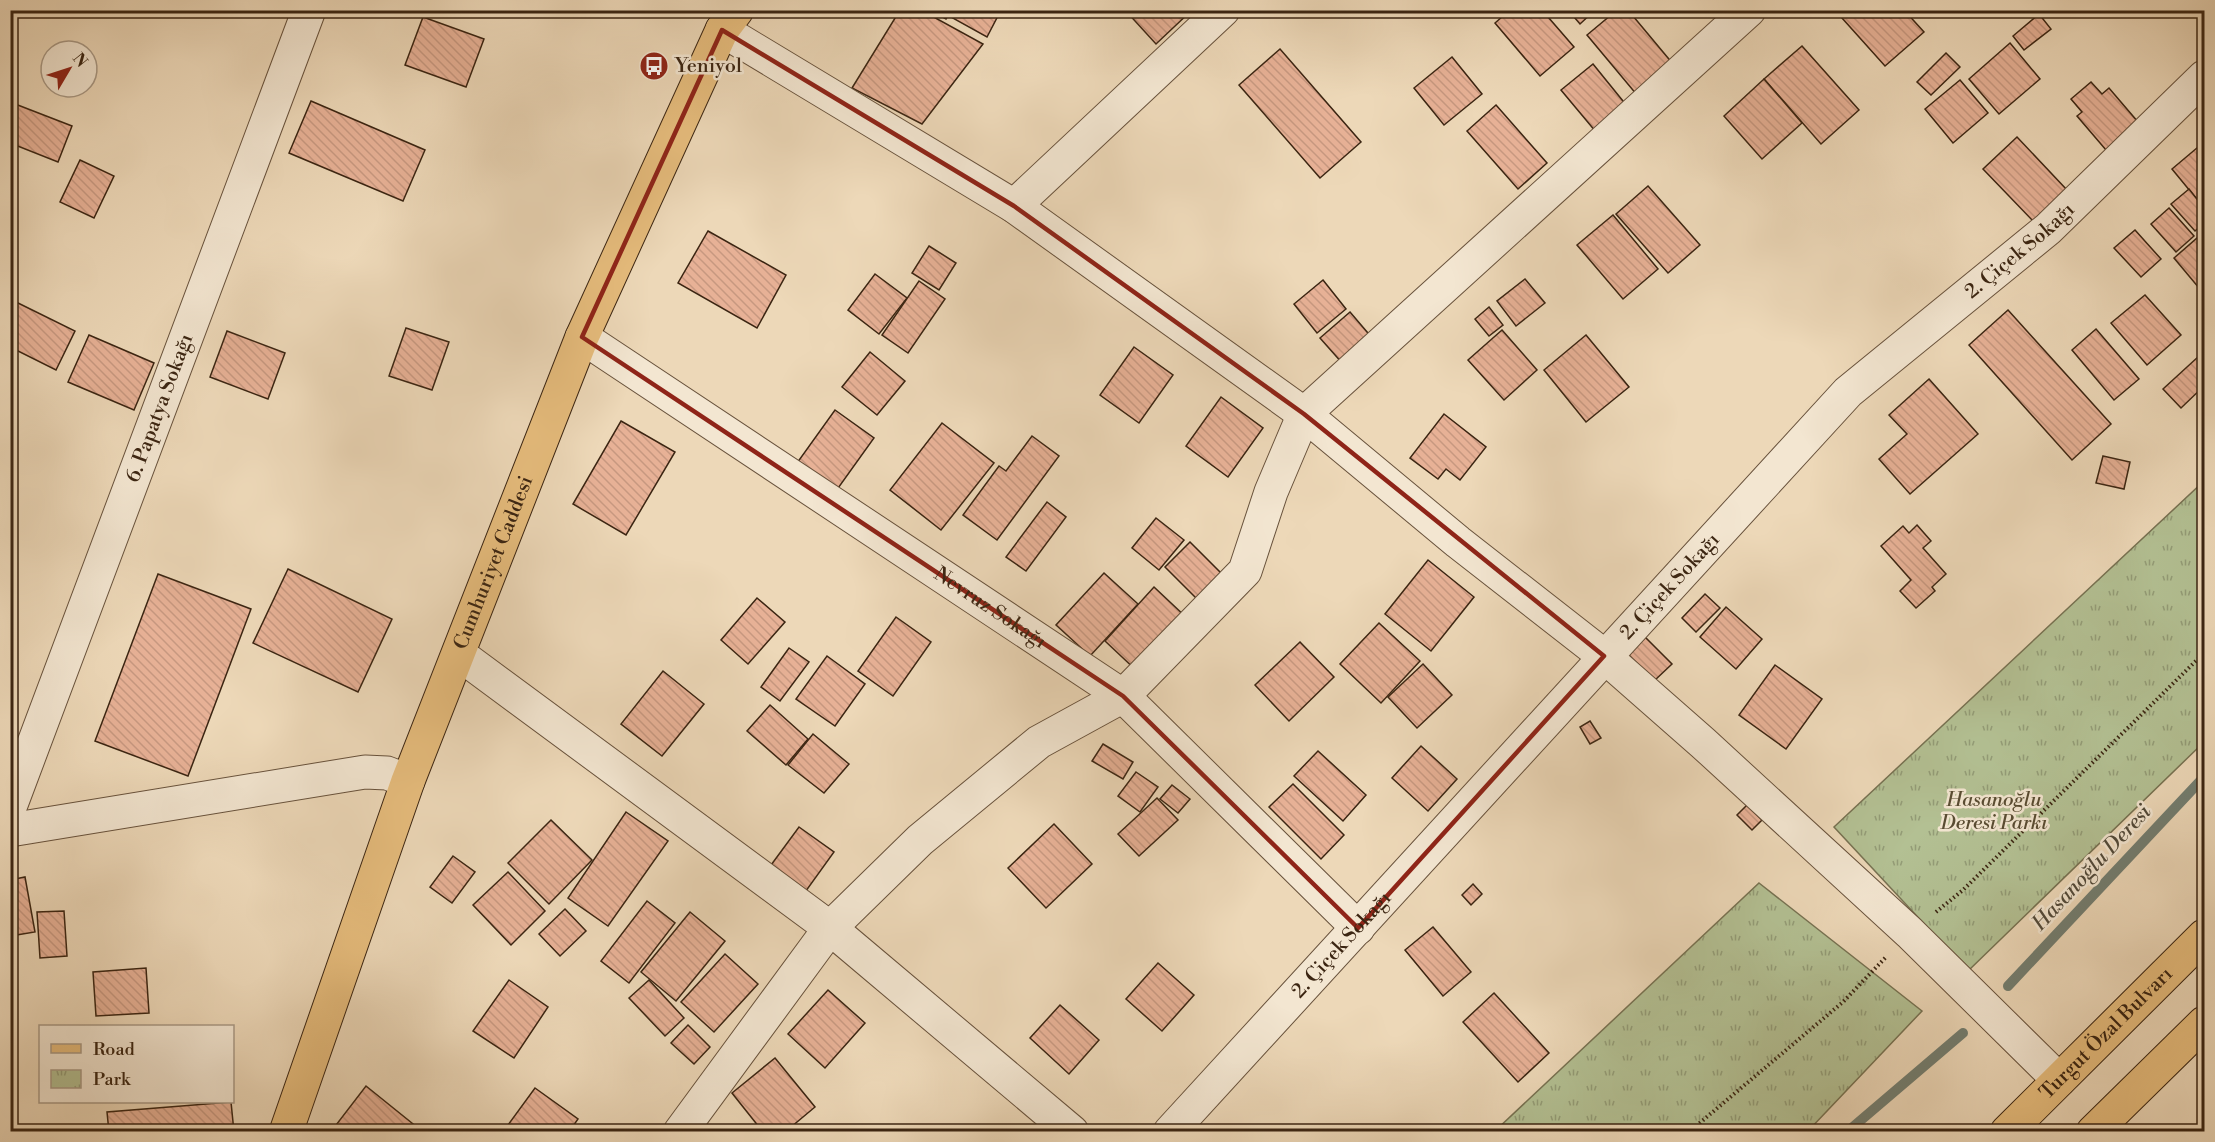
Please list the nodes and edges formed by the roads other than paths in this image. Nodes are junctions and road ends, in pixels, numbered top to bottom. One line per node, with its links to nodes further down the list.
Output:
1 (309, 10): 13 (street, 6. Papatya Sokağı)
2 (1749, 10): 8 (street)
3 (1221, 11): 6 (street)
4 (729, 20): 6 (street); 7 (main road, Cumhuriyet Caddesi)
5 (2205, 77): 10 (street, 2. Çiçek Sokağı)
6 (1014, 206): 8 (street)
7 (582, 337): 9 (main road, Cumhuriyet Caddesi); 11 (street, Nevruz Sokağı)
8 (1304, 414): 10 (street); 11 (street)
9 (459, 654): 12 (main road, Cumhuriyet Caddesi); 15 (street)
10 (1604, 656): 16 (street, 2. Çiçek Sokağı); 19 (street)
11 (1123, 696): 15 (street); 16 (street, Nevruz Sokağı)
12 (408, 781): 14 (street); 20 (main road, Cumhuriyet Caddesi)
13 (10, 807)
14 (10, 830)
15 (830, 928): 21 (street); 22 (street)
16 (1358, 928): 23 (street, 2. Çiçek Sokağı)
17 (2205, 936): 19 (main road, Turgut Özal Bulvarı)
18 (2205, 1023): 25 (main road)
19 (2059, 1080): 24 (main road, Turgut Özal Bulvarı)
20 (286, 1131)
21 (680, 1131)
22 (1072, 1131)
23 (1170, 1131)
24 (2007, 1131)
25 (2093, 1131)

